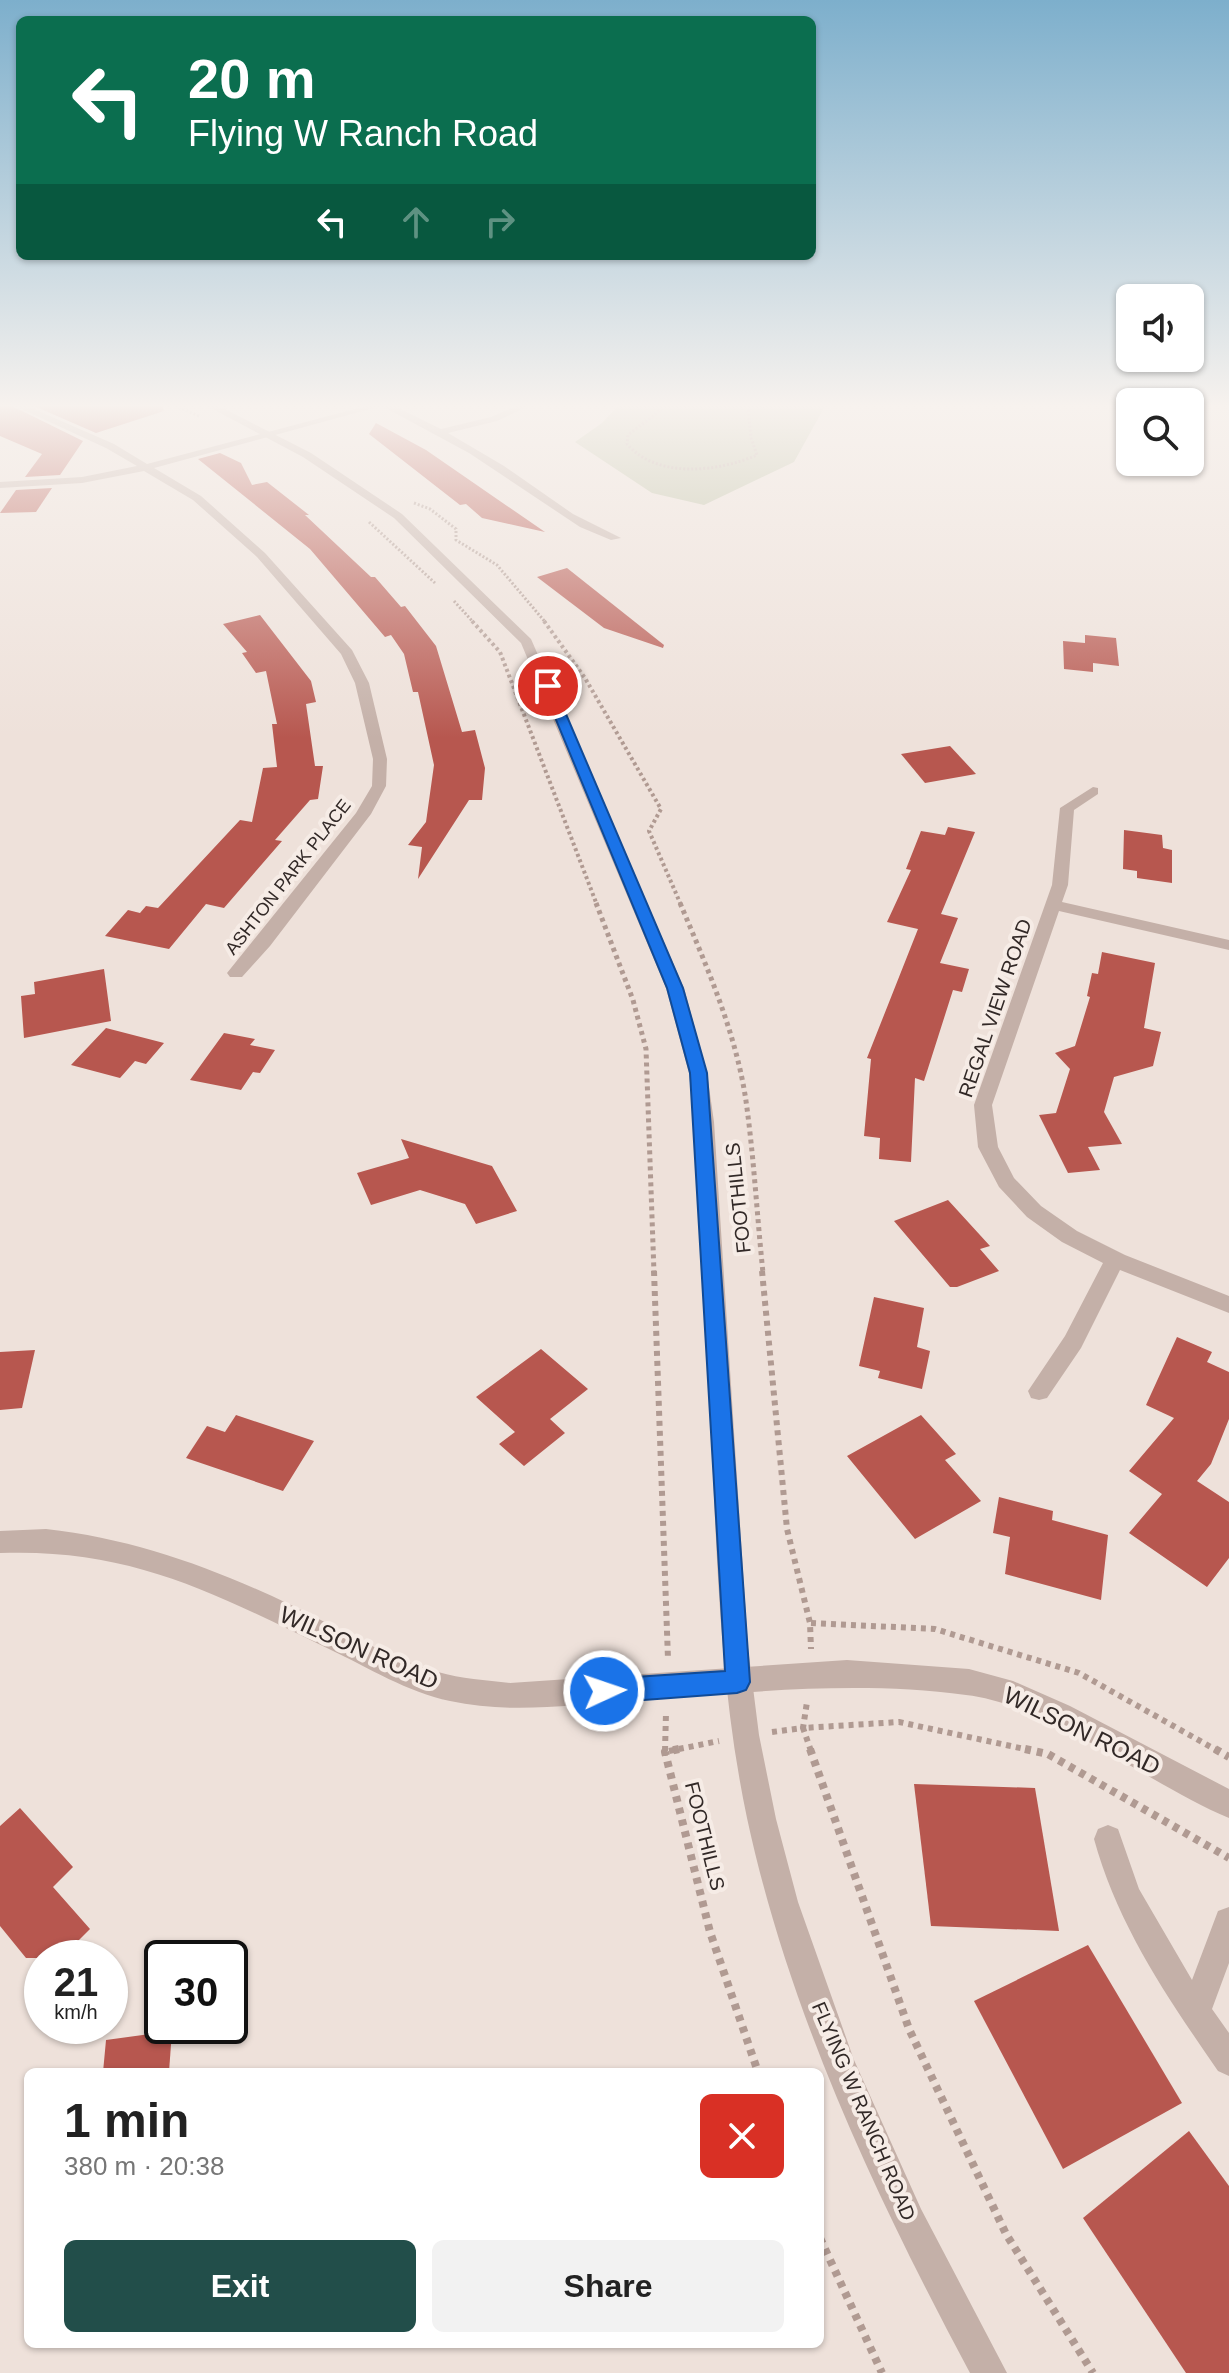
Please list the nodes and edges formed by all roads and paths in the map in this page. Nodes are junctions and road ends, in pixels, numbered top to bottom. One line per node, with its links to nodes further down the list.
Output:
1 (219, 517): 12 (street, ASHTON PARK PLACE)
2 (399, 517): 18 (street, FLYING W RANCH ROAD)
3 (440, 517): 17 (path, FOOTHILLS)
4 (568, 517): 6 (street)
5 (368, 521): 7 (path)
6 (615, 538)
7 (437, 585)
8 (449, 596): 19 (path, FOOTHILLS)
9 (1093, 791): 10 (street, REGAL VIEW ROAD)
10 (1054, 905): 11 (street); 13 (street, REGAL VIEW ROAD)
11 (1229, 945)
12 (236, 973)
13 (1116, 1257): 14 (street, REGAL VIEW ROAD); 15 (street)
14 (1229, 1305)
15 (1039, 1391)
16 (0, 1542): 19 (street, WILSON ROAD)
17 (811, 1676): 18 (street, WILSON ROAD); 20 (path, FOOTHILLS); 23 (street, WILSON ROAD)
18 (737, 1682): 19 (street, WILSON ROAD); 21 (street, FLYING W RANCH ROAD)
19 (667, 1688): 22 (path, FOOTHILLS)
20 (803, 1728): 21 (path); 25 (path); 33 (path)
21 (745, 1736): 22 (path); 32 (street, FLYING W RANCH ROAD)
22 (665, 1752): 29 (path, FOOTHILLS)
23 (1229, 1804)
24 (1108, 1839): 27 (street)
25 (1229, 1858)
26 (1229, 1922): 27 (street)
27 (1196, 2011): 28 (street)
28 (1229, 2060)
29 (757, 2068)
30 (824, 2247): 31 (path)
31 (882, 2373)
32 (989, 2373)
33 (1093, 2373)

